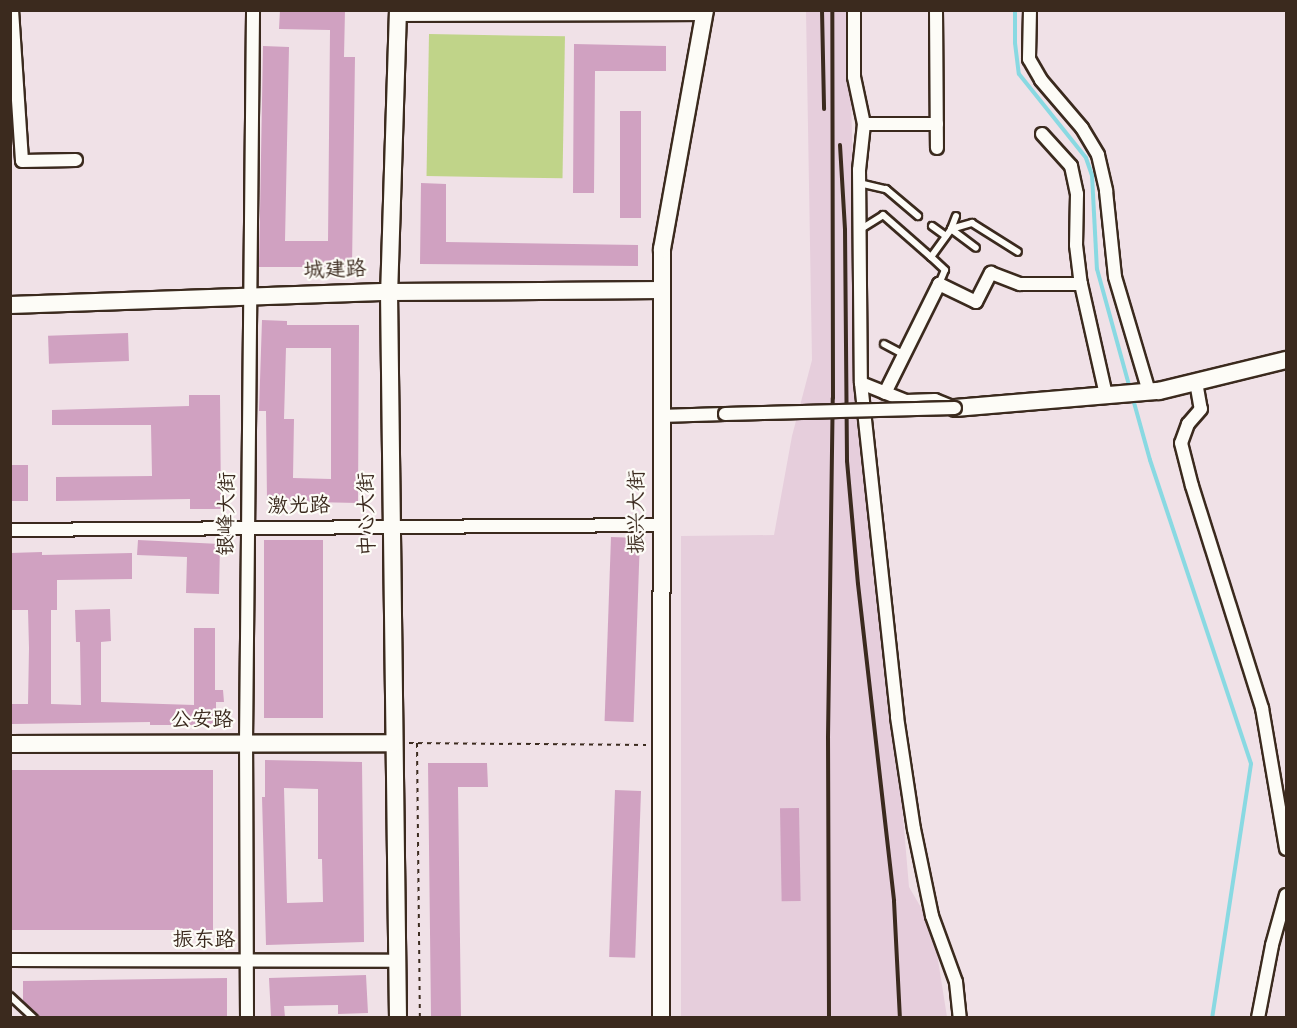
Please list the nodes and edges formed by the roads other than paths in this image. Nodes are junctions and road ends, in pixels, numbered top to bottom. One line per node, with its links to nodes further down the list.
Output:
1 (12, 10): 8 (street)
2 (253, 10): 28 (street, 银峰大街)
3 (854, 10): 9 (street)
4 (936, 10): 10 (street)
5 (1030, 10): 36 (street)
6 (704, 12): 7 (street); 26 (street, 振兴大街)
7 (398, 13): 27 (street, 中心大街)
8 (15, 108): 13 (street)
9 (864, 124): 10 (street); 14 (street)
10 (937, 124): 12 (street)
11 (1042, 134): 25 (street)
12 (937, 148)
13 (76, 160)
14 (860, 183): 15 (lane); 18 (street)
15 (918, 216)
16 (956, 216): 19 (lane)
17 (932, 226): 20 (lane)
18 (860, 229): 23 (lane); 34 (street)
19 (951, 229): 20 (lane); 21 (lane); 22 (lane)
20 (946, 236): 23 (lane)
21 (976, 248)
22 (1018, 252)
23 (931, 257): 24 (lane)
24 (939, 284): 25 (street); 31 (street)
25 (1081, 284): 37 (street)
26 (661, 290): 27 (street, 城建路); 39 (street, 振兴大街)
27 (389, 292): 28 (street, 城建路); 40 (street, 中心大街)
28 (250, 297): 29 (street, 城建路); 42 (street, 银峰大街)
29 (10, 305)
30 (884, 344): 31 (lane)
31 (903, 354): 35 (street)
32 (1287, 360): 33 (street)
33 (1196, 382): 36 (street); 47 (street)
34 (861, 383): 35 (street); 57 (street)
35 (885, 393): 38 (street)
36 (1137, 393): 37 (street)
37 (1106, 395): 38 (street)
38 (955, 408): 39 (street, bridge)
39 (660, 416): 41 (street, 振兴大街)
40 (391, 525): 41 (street, 激光路); 42 (street, 激光路); 45 (street, 中心大街)
41 (660, 525): 56 (street, 振兴大街)
42 (248, 527): 43 (street, 激光路); 44 (street, 银峰大街)
43 (10, 530)
44 (246, 743): 45 (street, 公安路); 46 (street, 公安路); 50 (street, 银峰大街)
45 (394, 743): 51 (street, 中心大街)
46 (10, 744)
47 (1287, 849)
48 (1287, 895): 58 (street)
49 (10, 960): 50 (street, 振东路)
50 (247, 961): 51 (street, 振东路); 54 (street, 银峰大街)
51 (398, 961): 55 (street, 中心大街)
52 (10, 996): 53 (lane)
53 (34, 1017)
54 (248, 1017)
55 (398, 1017)
56 (661, 1017)
57 (960, 1017)
58 (1258, 1017)

